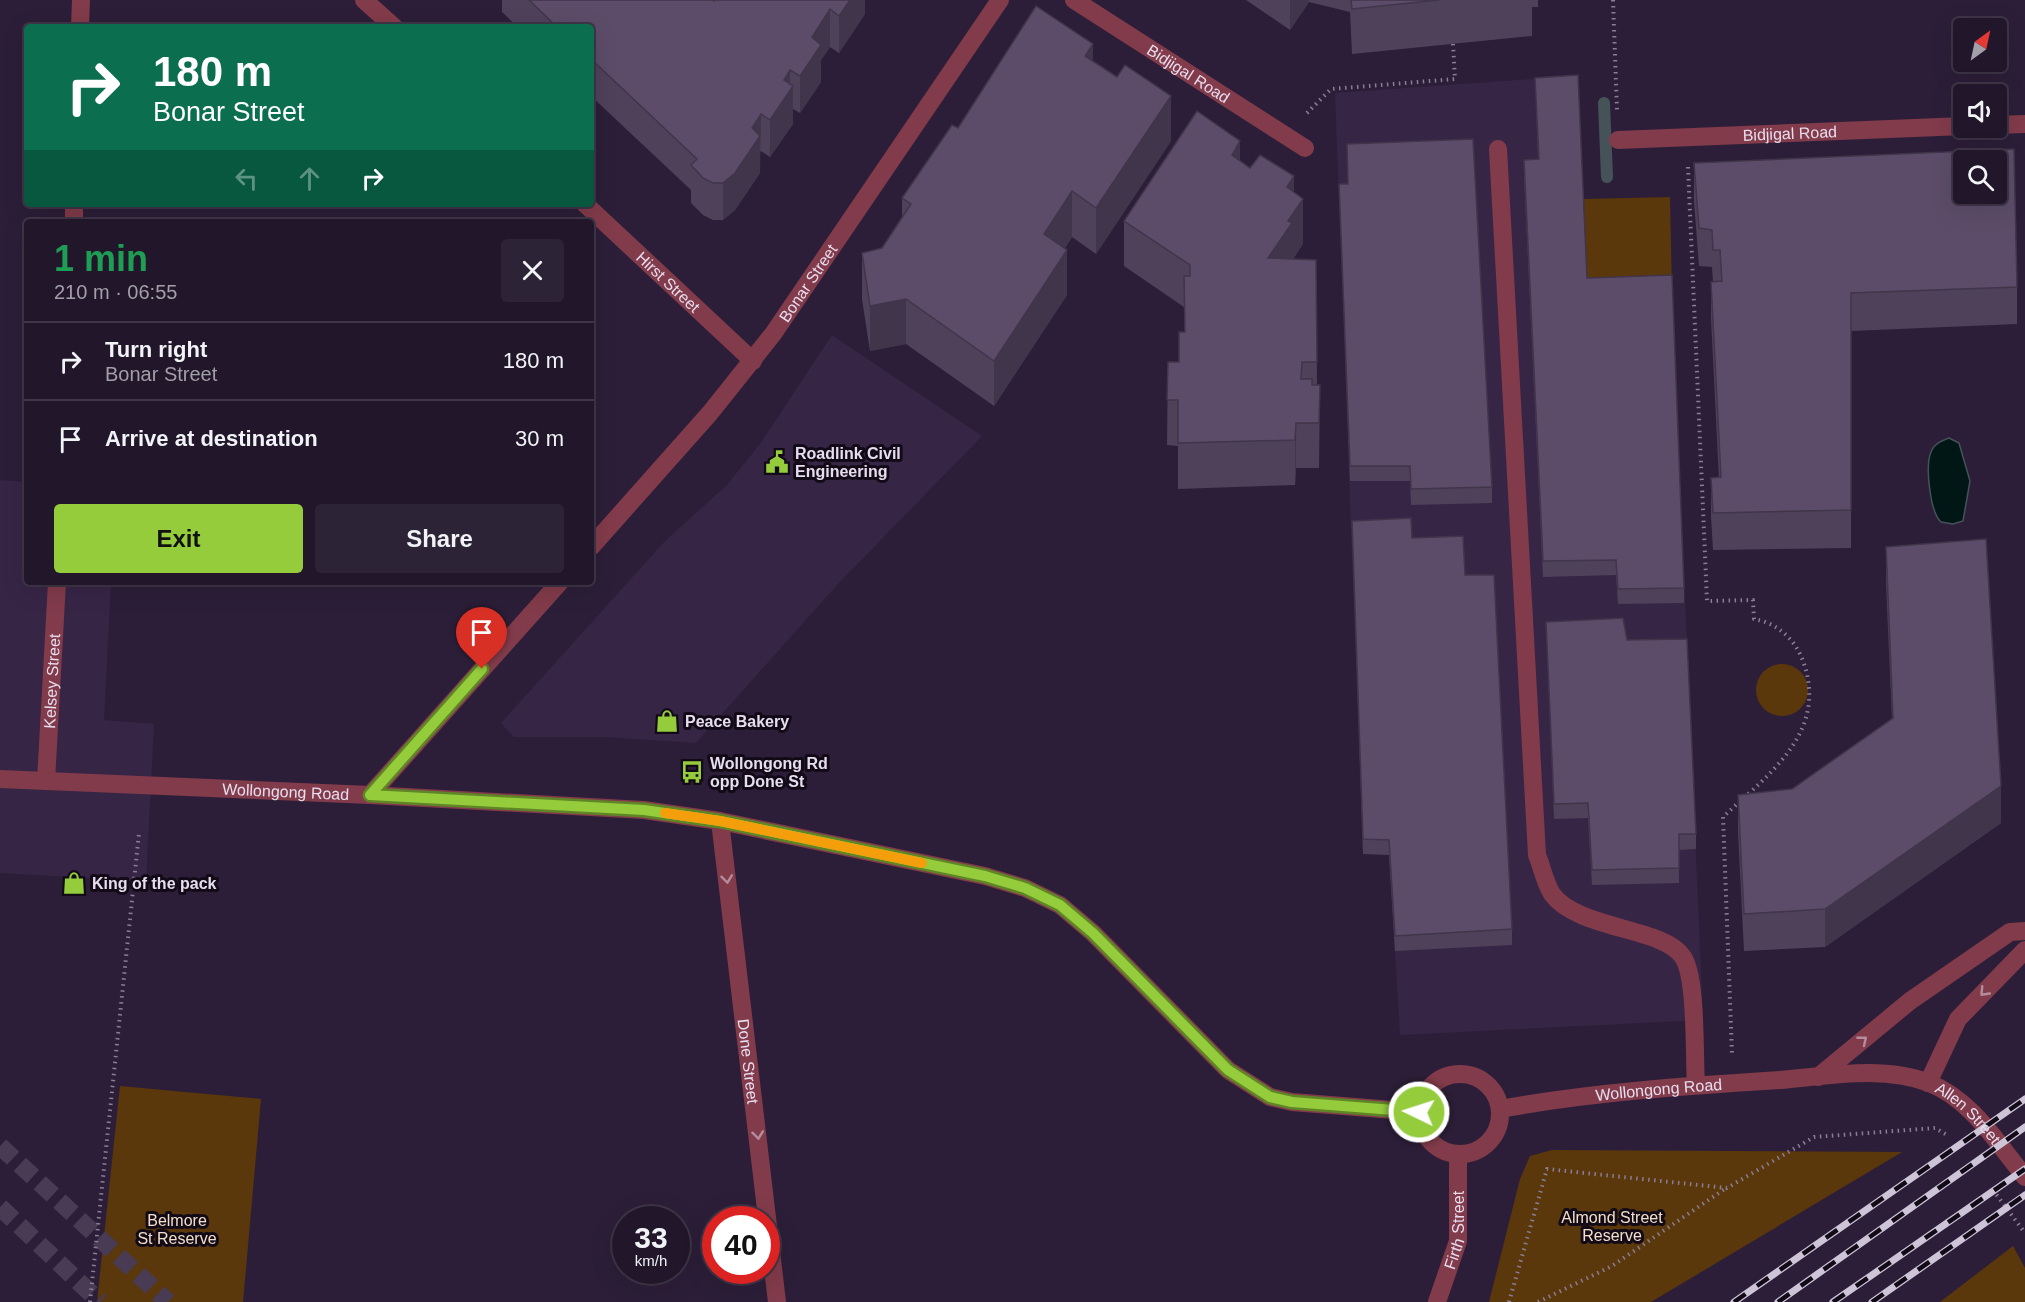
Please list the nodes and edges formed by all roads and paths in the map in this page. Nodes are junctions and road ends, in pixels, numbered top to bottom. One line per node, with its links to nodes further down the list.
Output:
1 (81, 0): 6 (street)
2 (364, 0): 7 (street)
3 (1000, 0): 18 (street, Bonar Street)
4 (1074, 0): 12 (street, Bidjigal Road)
5 (1613, 0): 14 (path)
6 (81, 24)
7 (391, 24)
8 (1453, 44): 12 (path)
9 (2025, 124): 10 (street)
10 (2007, 125)
11 (1953, 126): 13 (street, Bidjigal Road)
12 (1286, 136): 15 (street, Bidjigal Road)
13 (1687, 136): 14 (street, Bidjigal Road); 30 (path)
14 (1618, 140)
15 (1305, 148)
16 (1498, 149): 32 (street)
17 (588, 207): 18 (street, Hirst Street)
18 (753, 361): 19 (street, Bonar Street)
19 (594, 544)
20 (57, 585): 23 (street, Kelsey Street)
21 (557, 585): 24 (street)
22 (0, 779): 23 (street, Wollongong Road)
23 (46, 781): 24 (street, Wollongong Road)
24 (370, 795): 25 (street, Wollongong Road)
25 (720, 821): 34 (street, Wollongong Road); 40 (street, Done Street, one-way to 40)
26 (138, 833): 39 (path)
27 (2025, 931): 29 (street, one-way to 27)
28 (2025, 950): 31 (street, one-way to 31)
29 (1818, 1077): 30 (street, Wollongong Road); 31 (street, Wollongong Road)
30 (1733, 1083): 32 (street, Wollongong Road)
31 (1928, 1083): 37 (street, Allen Street)
32 (1696, 1086): 33 (street, Wollongong Road)
33 (1500, 1109): 34 (street); 36 (street)
34 (1419, 1112): 36 (street)
35 (1954, 1138): 38 (path)
36 (1458, 1155): 41 (street, Firth Street)
37 (2025, 1177)
38 (1727, 1188): 42 (path); 43 (path)
39 (90, 1302)
40 (777, 1302)
41 (1437, 1302)
42 (1509, 1302)
43 (1538, 1302)

